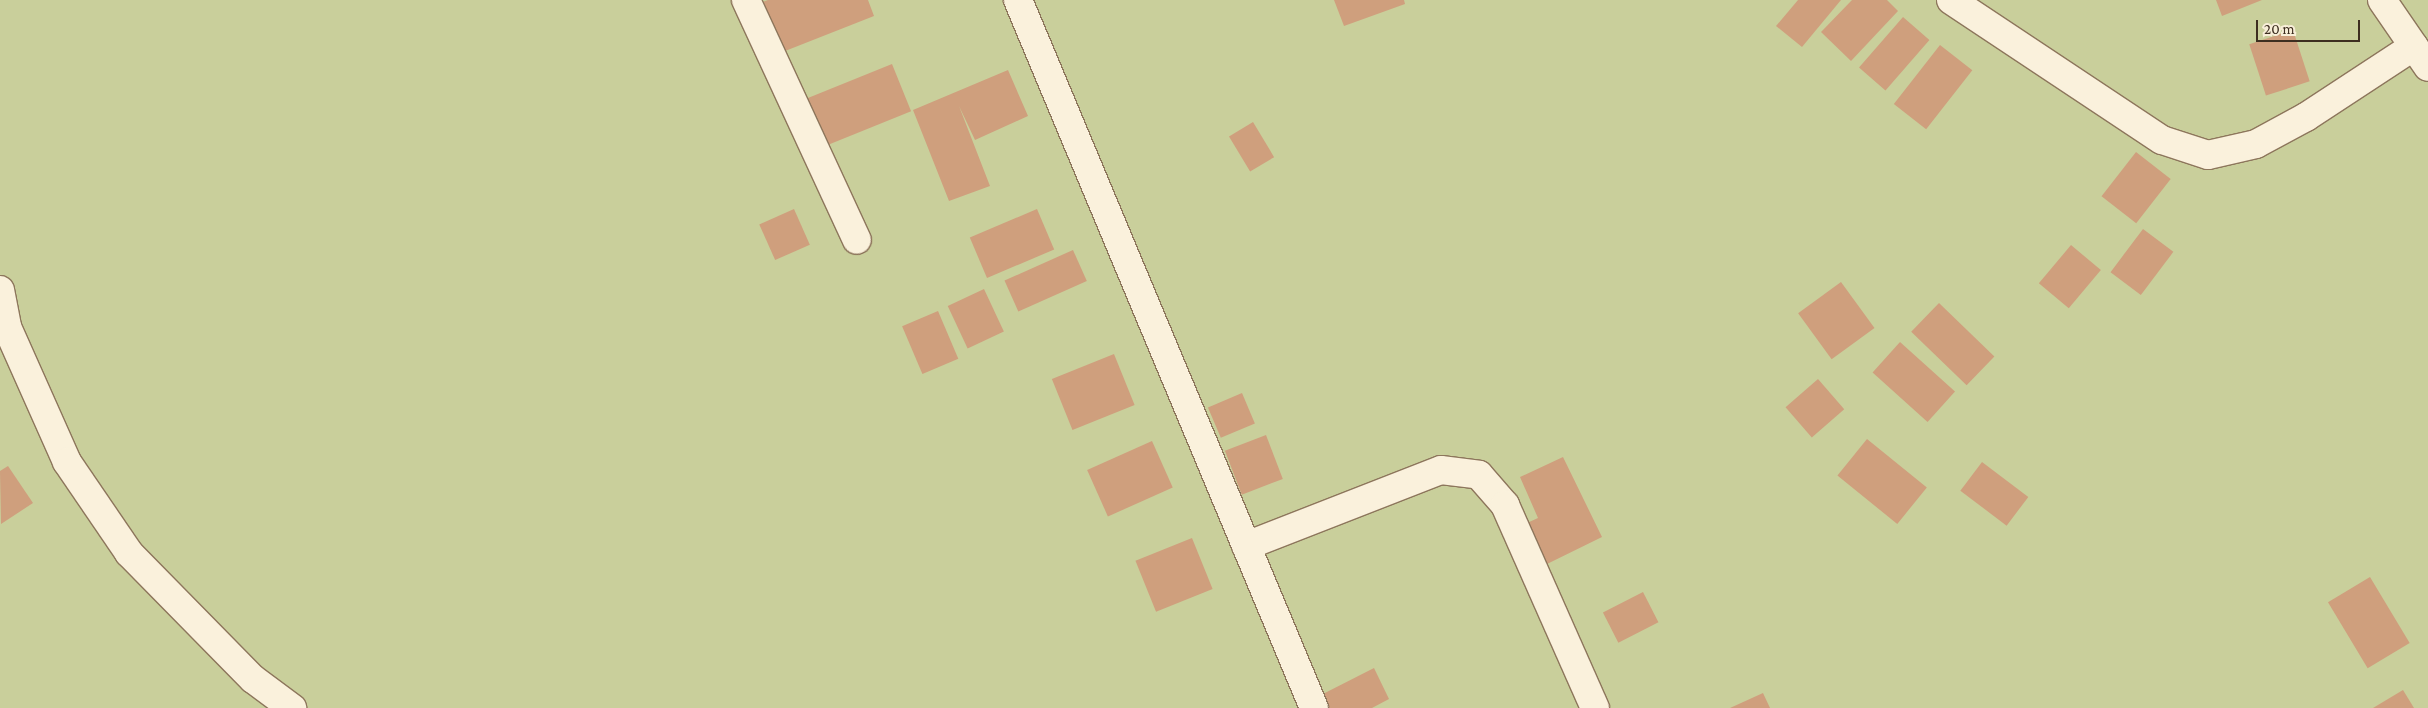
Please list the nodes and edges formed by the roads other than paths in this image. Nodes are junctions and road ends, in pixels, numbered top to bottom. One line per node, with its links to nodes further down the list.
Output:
1 (746, 0): 6 (street)
2 (1018, 0): 8 (street)
3 (1951, 0): 5 (street)
4 (2382, 0): 5 (street)
5 (2421, 56)
6 (857, 240)
7 (0, 290): 9 (street)
8 (1246, 546): 10 (street); 11 (street)
9 (292, 708)
10 (1314, 708)
11 (1595, 708)

